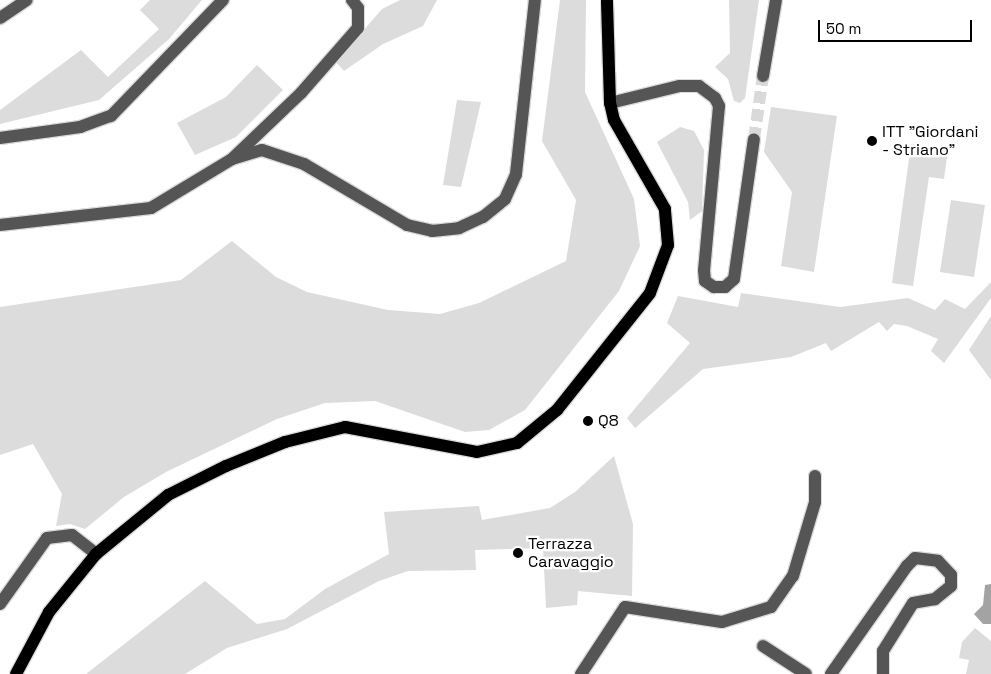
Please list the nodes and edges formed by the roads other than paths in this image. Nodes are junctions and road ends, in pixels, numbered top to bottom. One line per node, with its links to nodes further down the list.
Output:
1 (27, 0): 7 (street)
2 (223, 0): 10 (street)
3 (352, 0): 12 (street)
4 (535, 0): 12 (street)
5 (606, 0): 9 (main road)
6 (776, 0): 8 (street)
7 (0, 18)
8 (763, 76)
9 (610, 103): 11 (street); 15 (main road)
10 (0, 138)
11 (754, 139)
12 (232, 159): 13 (street)
13 (0, 225)
14 (815, 476): 19 (street)
15 (96, 554): 16 (street); 18 (main road)
16 (0, 604)
17 (763, 646): 20 (street)
18 (16, 674)
19 (580, 674)
20 (806, 674)
21 (831, 674): 22 (street)
22 (883, 674)

